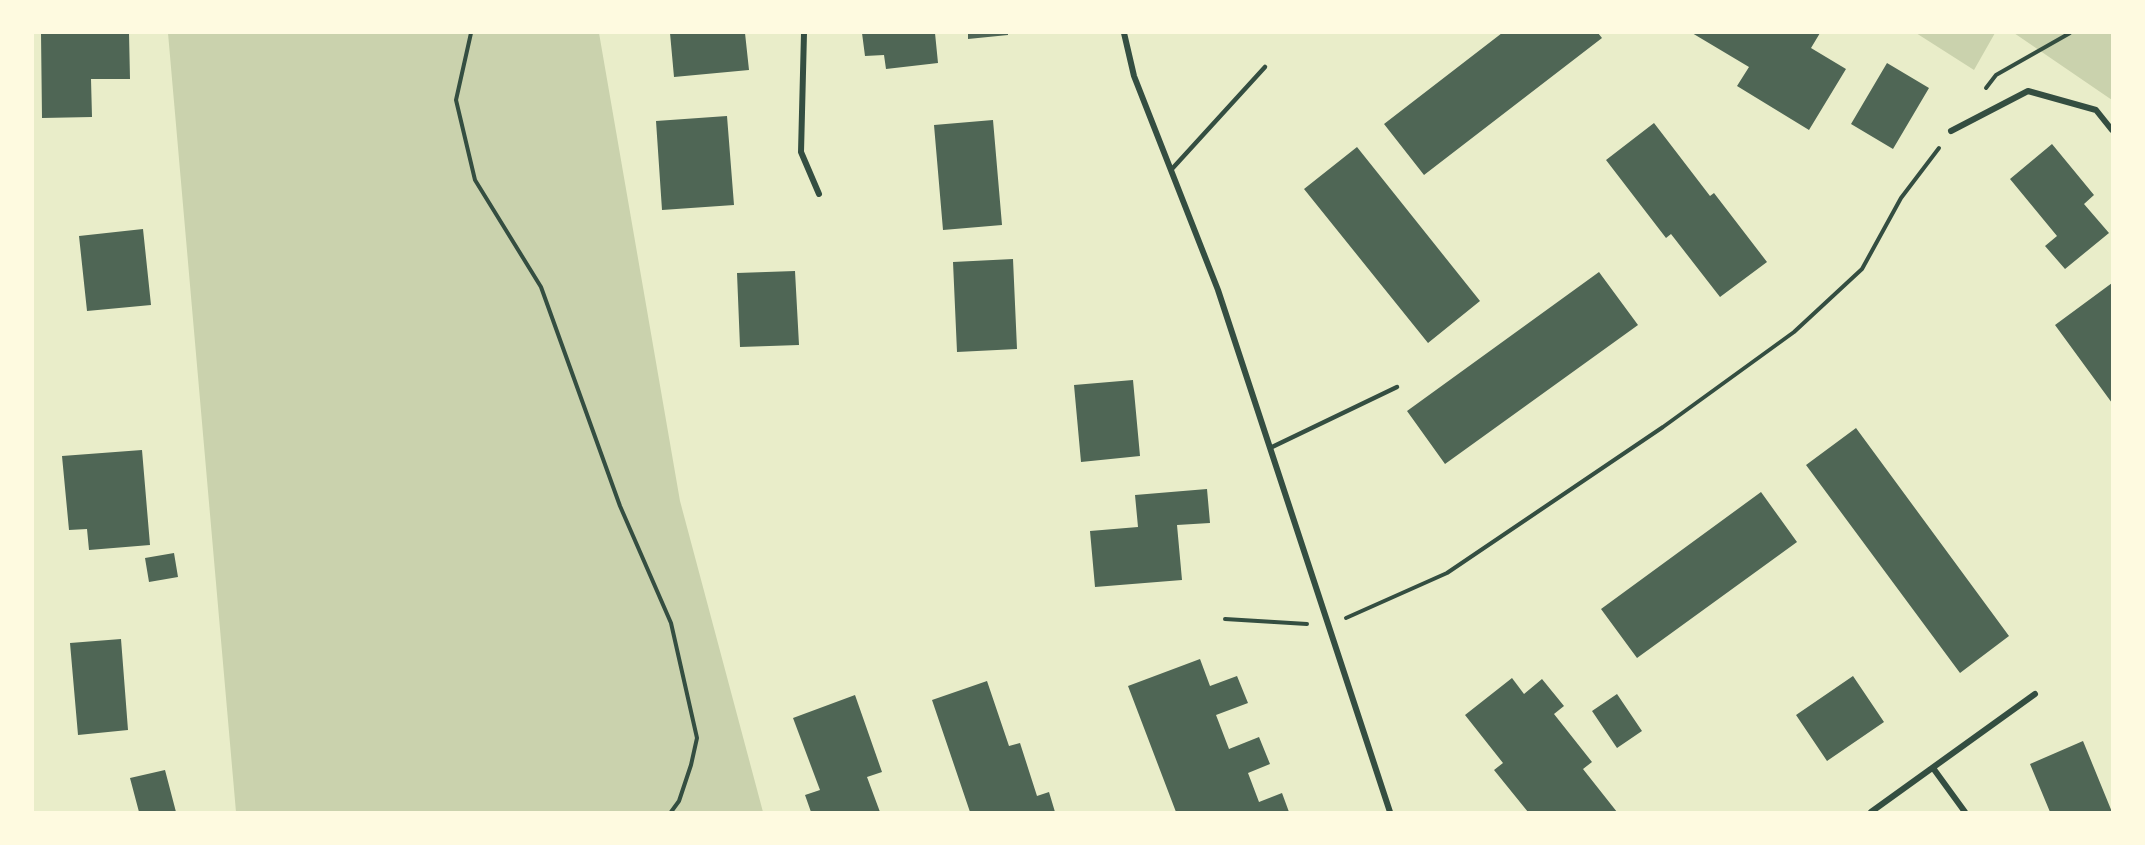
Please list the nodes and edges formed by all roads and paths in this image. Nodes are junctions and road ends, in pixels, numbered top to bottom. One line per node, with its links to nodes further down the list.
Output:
1 (471, 33): 15 (path)
2 (804, 33): 8 (street)
3 (1124, 33): 7 (street)
4 (1265, 67): 7 (lane)
5 (2112, 130): 6 (street)
6 (1951, 131): 12 (path)
7 (1171, 170): 10 (street)
8 (819, 194)
9 (1397, 387): 10 (lane)
10 (1270, 448): 12 (street)
11 (1225, 619): 12 (path)
12 (1329, 626): 16 (street)
13 (2035, 694): 14 (street)
14 (1933, 768): 17 (street); 18 (street)
15 (671, 812)
16 (1390, 812)
17 (1871, 812)
18 (1965, 812)

